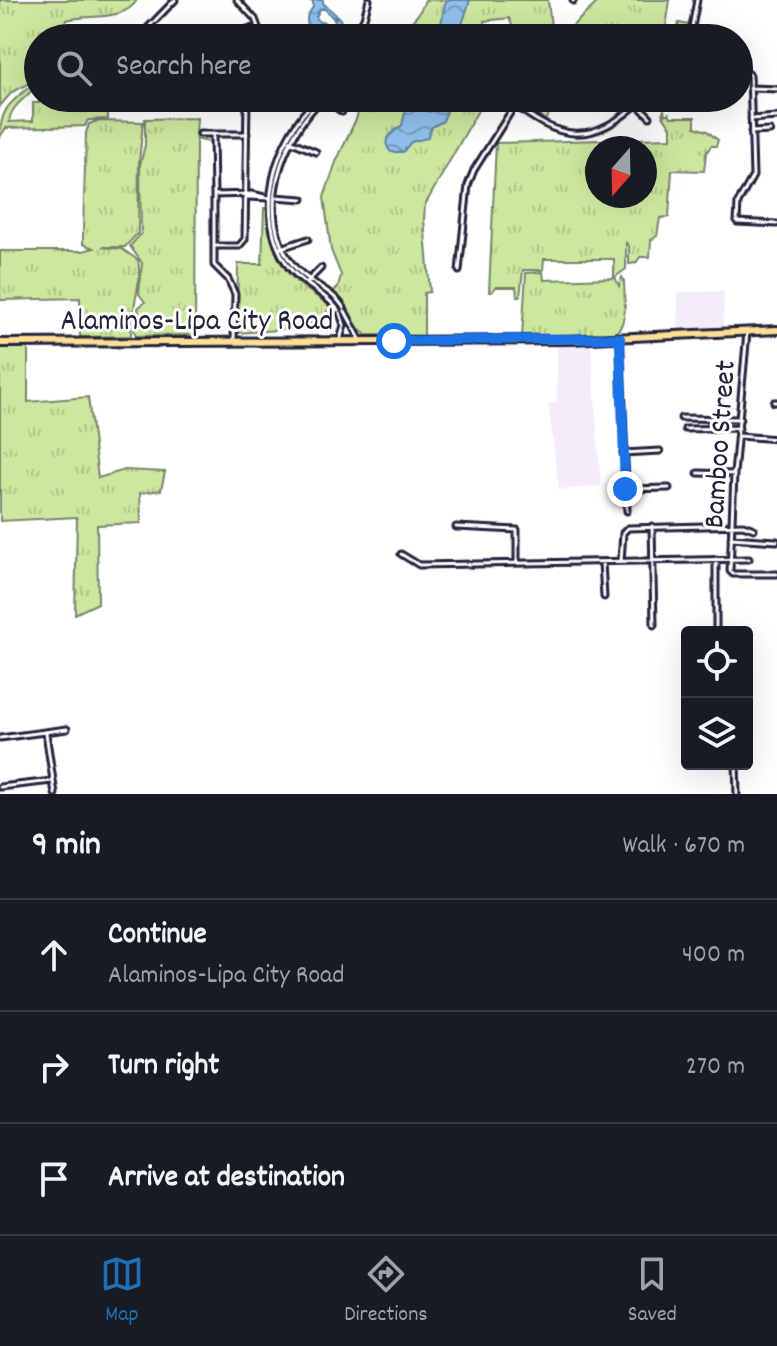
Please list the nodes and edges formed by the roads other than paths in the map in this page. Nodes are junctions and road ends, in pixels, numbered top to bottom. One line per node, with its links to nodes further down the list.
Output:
1 (175, 0): 5 (street)
2 (237, 0): 6 (street)
3 (369, 0): 7 (street)
4 (697, 0): 8 (street)
5 (152, 24)
6 (255, 24)
7 (360, 24)
8 (693, 24)
9 (753, 88): 10 (street)
10 (777, 89)
11 (247, 112): 25 (street)
12 (310, 112): 26 (street)
13 (511, 112): 37 (street)
14 (526, 112): 15 (street)
15 (626, 112)
16 (645, 112): 18 (street)
17 (751, 112): 20 (street)
18 (650, 117)
19 (777, 117): 20 (street)
20 (751, 119): 22 (street)
21 (770, 131): 22 (street)
22 (751, 132): 32 (street)
23 (200, 134): 24 (street)
24 (213, 134): 25 (street); 28 (street)
25 (247, 134): 29 (street)
26 (288, 140): 27 (street); 30 (street)
27 (316, 152)
28 (214, 195): 29 (street); 34 (street)
29 (246, 196): 30 (street); 34 (street)
30 (272, 197): 31 (street); 35 (street)
31 (303, 199)
32 (777, 224)
33 (308, 239): 35 (street)
34 (214, 246): 43 (street)
35 (280, 248): 38 (street)
36 (321, 268): 38 (street)
37 (459, 271)
38 (306, 282): 39 (street)
39 (342, 313): 44 (street); 45 (street)
40 (777, 330): 41 (main road, Alaminos-Lipa City Road)
41 (747, 332): 42 (main road, Alaminos-Lipa City Road); 48 (street, Bamboo Street)
42 (620, 338): 45 (main road, Alaminos-Lipa City Road); 54 (street)
43 (234, 341): 44 (main road, Alaminos-Lipa City Road); 46 (main road, Alaminos-Lipa City Road)
44 (340, 341): 45 (main road, Alaminos-Lipa City Road)
45 (361, 341)
46 (0, 343)
47 (681, 418): 48 (street)
48 (740, 419): 49 (street, Bamboo Street)
49 (739, 428): 50 (street); 51 (street, Bamboo Street)
50 (685, 429)
51 (739, 436): 52 (street); 56 (street, Bamboo Street)
52 (777, 439)
53 (660, 451): 54 (street)
54 (623, 453): 58 (street)
55 (698, 473): 56 (street)
56 (734, 474): 60 (street, Bamboo Street)
57 (669, 488): 58 (street)
58 (625, 489): 59 (street)
59 (627, 511)
60 (731, 525): 61 (street); 63 (street); 64 (street, Bamboo Street)
61 (652, 526): 70 (street); 71 (street)
62 (456, 527): 73 (street)
63 (754, 529)
64 (731, 538): 65 (street); 68 (street, Bamboo Street)
65 (777, 541)
66 (401, 554): 73 (street)
67 (716, 559): 68 (street); 71 (street); 77 (street)
68 (730, 559): 69 (street); 74 (street)
69 (749, 559)
70 (621, 561): 71 (street); 72 (street)
71 (653, 561): 76 (street)
72 (602, 562): 73 (street); 75 (street)
73 (517, 563)
74 (777, 574)
75 (604, 597)
76 (654, 625)
77 (716, 626)
78 (67, 729): 79 (street)
79 (46, 733): 80 (street); 82 (street)
80 (0, 738)
81 (736, 770): 85 (street)
82 (54, 781): 83 (street); 84 (street)
83 (0, 787)
84 (55, 794)
85 (737, 794)

